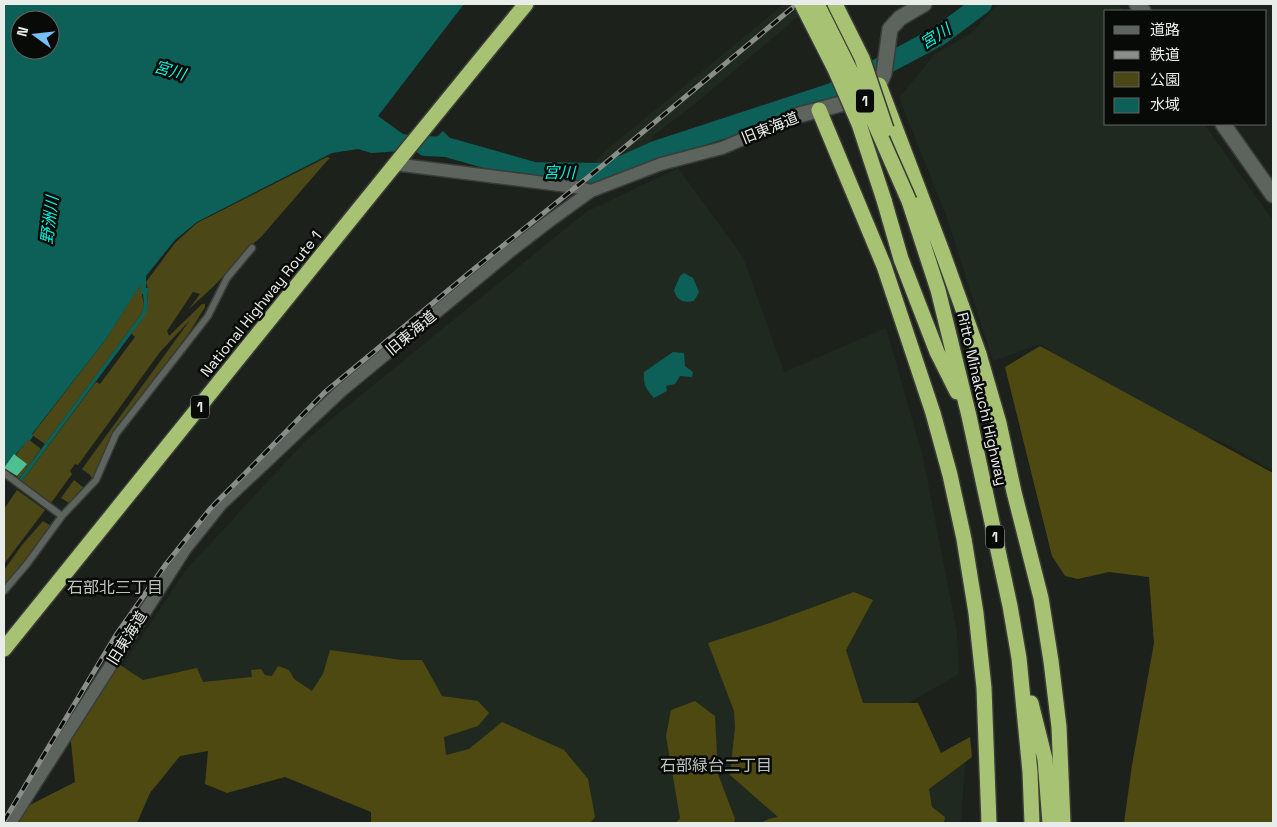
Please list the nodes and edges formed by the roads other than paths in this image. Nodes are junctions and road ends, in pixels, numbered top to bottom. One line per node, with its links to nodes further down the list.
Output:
1 (526, 4): 10 (highway, National Highway Route 1 / 1)
2 (802, 4): 15 (highway, 1, bridge)
3 (817, 4): 13 (highway, Ritto Minakuchi Highway / 1, bridge)
4 (835, 4): 13 (highway, 1, bridge)
5 (924, 4): 6 (street)
6 (881, 79): 7 (street, 旧東海道); 26 (highway)
7 (819, 110): 8 (street, 旧東海道); 22 (highway)
8 (799, 116): 11 (street, 旧東海道)
9 (1225, 125): 12 (street)
10 (397, 160): 11 (street); 19 (highway, National Highway Route 1 / 1)
11 (591, 191): 21 (street, 旧東海道)
12 (1273, 195)
13 (909, 201): 15 (highway, Ritto Minakuchi Highway / 1)
14 (252, 248): 17 (lane)
15 (969, 416): 20 (highway, Ritto Minakuchi Highway / 1)
16 (4, 473): 17 (lane)
17 (62, 516): 18 (lane)
18 (4, 591)
19 (4, 649)
20 (1019, 658): 23 (highway); 24 (highway, Ritto Minakuchi Highway / 1); 25 (highway)
21 (10, 823)
22 (989, 823)
23 (1022, 823)
24 (1032, 823)
25 (1050, 823)
26 (1063, 823)

